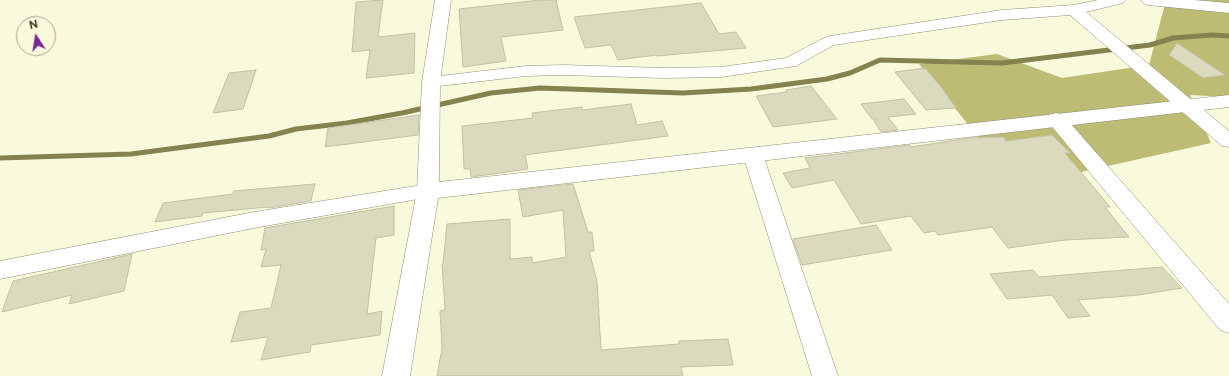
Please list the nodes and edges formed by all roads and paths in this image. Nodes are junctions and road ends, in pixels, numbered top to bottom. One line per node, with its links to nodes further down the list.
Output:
1 (443, 0): 7 (street)
2 (1118, 0): 6 (street)
3 (1148, 0): 5 (street)
4 (1001, 7): 6 (street); 7 (street)
5 (1229, 8)
6 (1074, 10): 9 (street)
7 (431, 82): 13 (street)
8 (1229, 101): 9 (street)
9 (1187, 105): 10 (street); 11 (street)
10 (1056, 119): 12 (street); 15 (street)
11 (1229, 141)
12 (753, 155): 13 (street); 17 (street)
13 (428, 191): 14 (street); 16 (street)
14 (0, 270)
15 (1229, 322)
16 (396, 376)
17 (825, 376)

